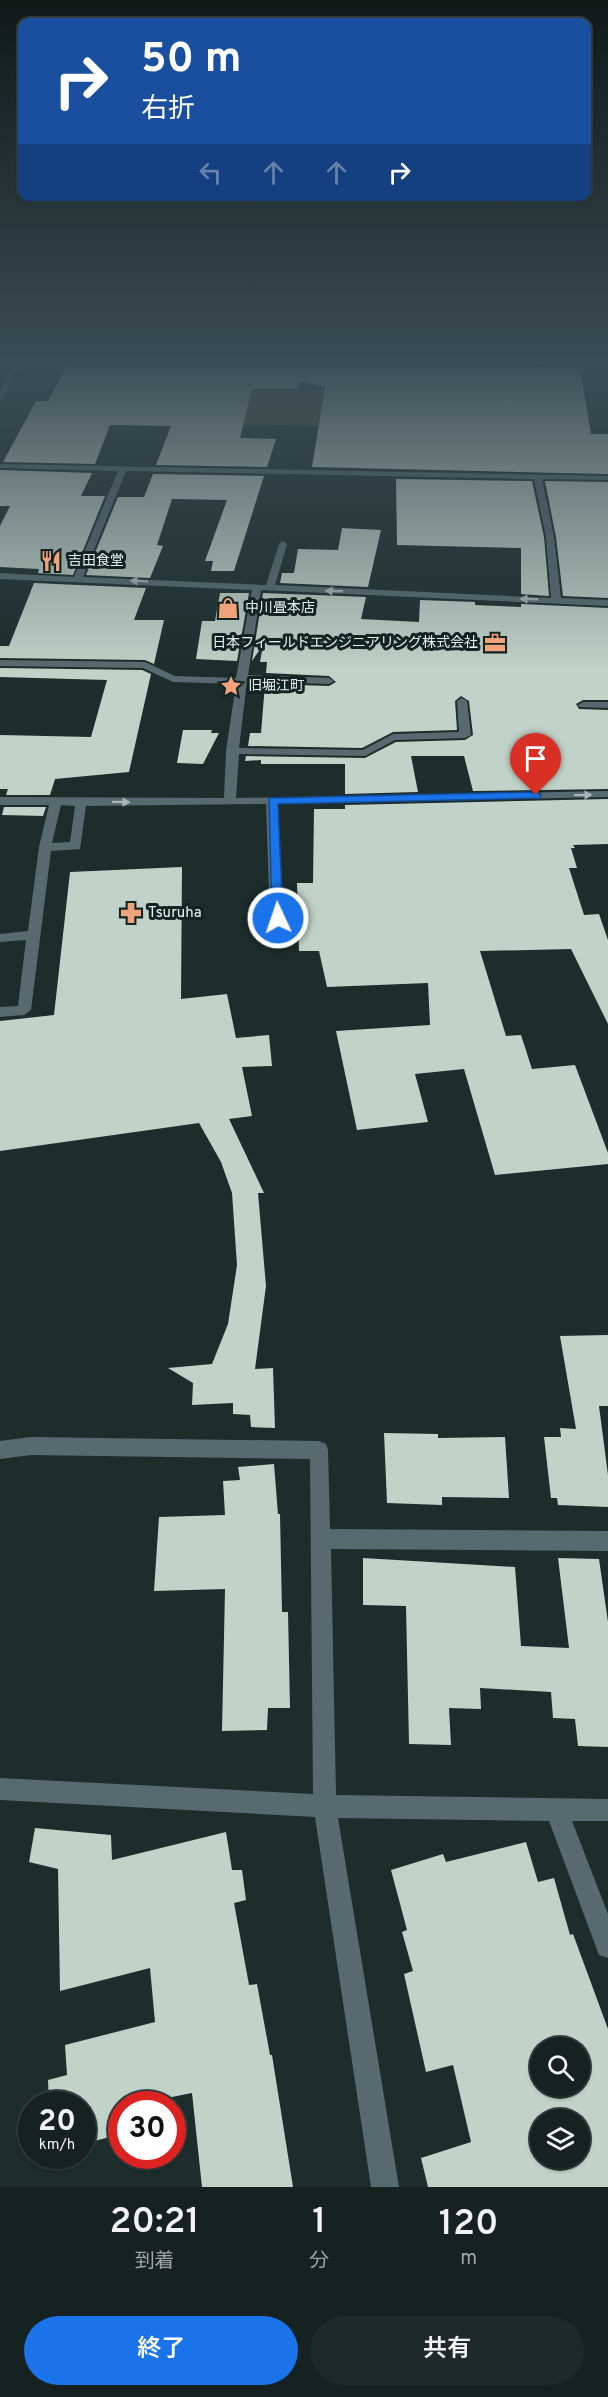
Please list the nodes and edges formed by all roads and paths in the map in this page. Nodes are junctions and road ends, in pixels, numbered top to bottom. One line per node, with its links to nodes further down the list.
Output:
1 (65, 467): 2 (street)
2 (123, 468): 3 (street); 7 (street)
3 (537, 476): 4 (street); 10 (street)
4 (608, 478)
5 (283, 544): 9 (street)
6 (0, 576): 7 (street)
7 (78, 578): 8 (street, one-way to 7)
8 (257, 588): 9 (street); 13 (street)
9 (270, 588): 10 (street, one-way to 9)
10 (556, 600): 11 (street)
11 (608, 603)
12 (0, 663): 13 (street)
13 (240, 680): 14 (street); 18 (street)
14 (329, 681)
15 (462, 701): 18 (street)
16 (583, 705): 17 (street)
17 (608, 705)
18 (232, 751): 20 (street)
19 (608, 794): 22 (street, one-way to 19)
20 (230, 800): 22 (street); 24 (street, one-way to 20)
21 (0, 801): 23 (street)
22 (272, 801): 26 (street)
23 (56, 802): 24 (street); 25 (street)
24 (81, 802): 25 (street)
25 (45, 848): 27 (street)
26 (278, 918)
27 (33, 935): 28 (street); 29 (street)
28 (0, 938)
29 (0, 1012)
30 (0, 1450): 31 (street)
31 (321, 1539): 32 (street); 34 (street)
32 (608, 1541)
33 (0, 1789): 34 (street)
34 (325, 1806): 35 (street); 38 (street)
35 (555, 1809): 36 (street); 37 (street)
36 (608, 1810)
37 (608, 1946)
38 (385, 2187)

